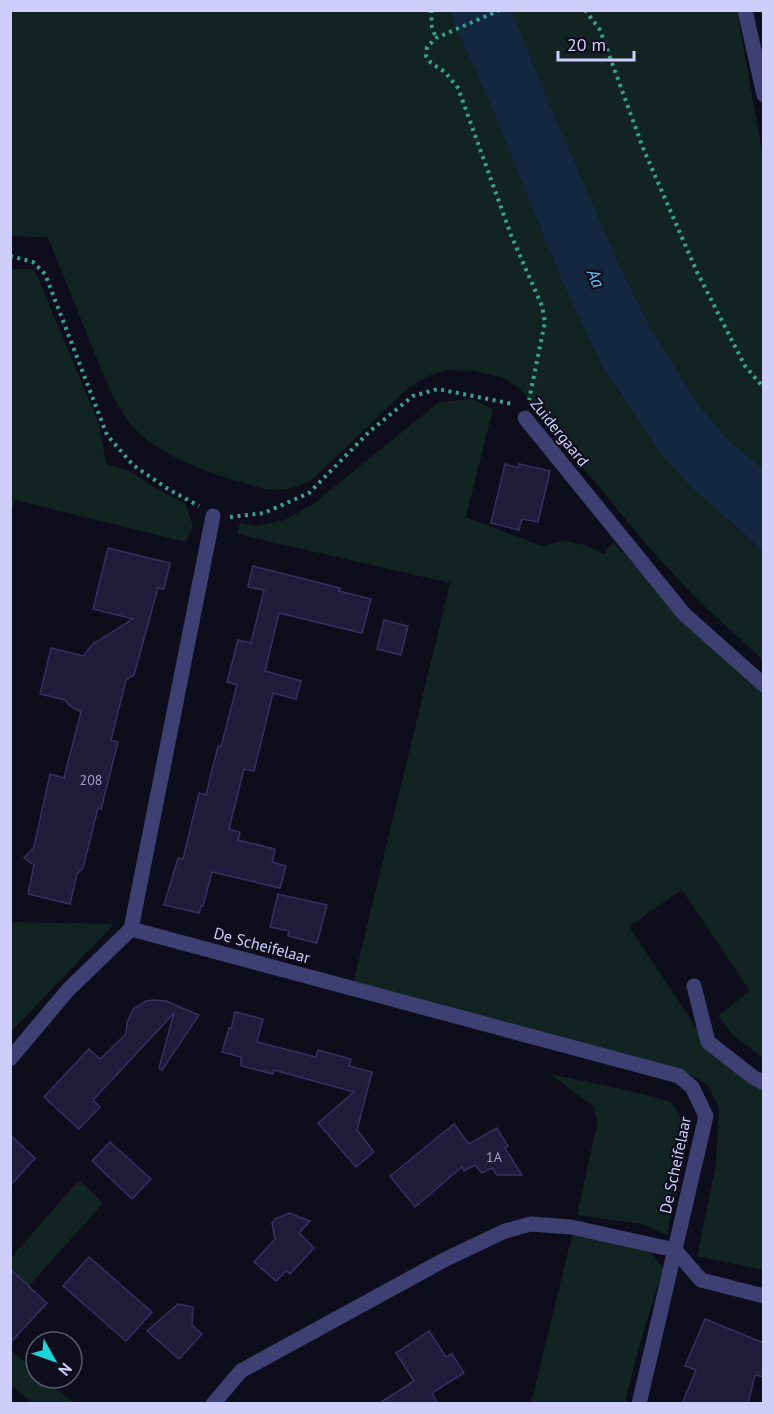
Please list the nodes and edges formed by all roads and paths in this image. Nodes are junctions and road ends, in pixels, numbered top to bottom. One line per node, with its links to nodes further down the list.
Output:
1 (431, 10): 5 (path)
2 (500, 10): 5 (path)
3 (585, 10): 8 (path)
4 (745, 10): 6 (street)
5 (435, 38): 9 (path)
6 (764, 95)
7 (10, 256): 10 (path)
8 (764, 388)
9 (525, 418): 10 (path, Zuidergaard); 11 (street, Zuidergaard)
10 (213, 516): 12 (street)
11 (764, 685)
12 (131, 929): 14 (street); 16 (street, De Scheifelaar)
13 (694, 986): 15 (street)
14 (10, 1059)
15 (764, 1083)
16 (675, 1251): 17 (street); 18 (street); 19 (street, De Scheifelaar)
17 (764, 1296)
18 (213, 1404)
19 (639, 1404)

